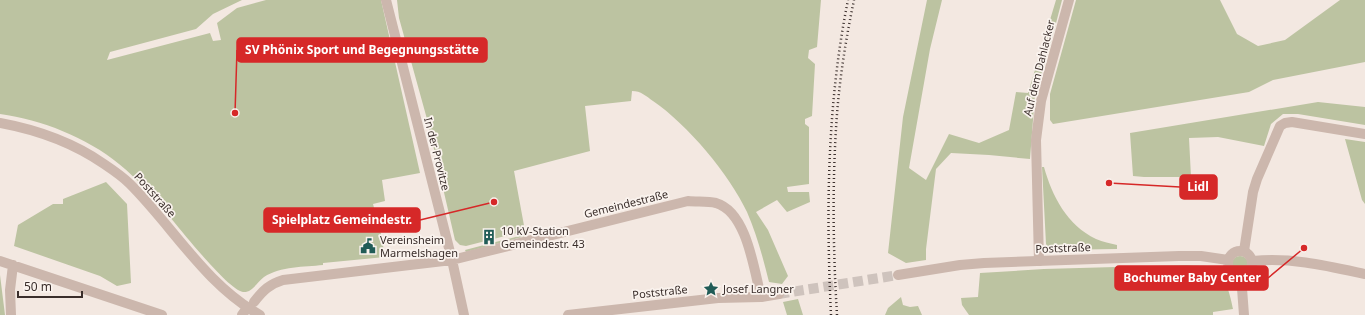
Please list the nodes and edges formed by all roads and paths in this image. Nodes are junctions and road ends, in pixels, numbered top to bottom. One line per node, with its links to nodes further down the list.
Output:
1 (386, 0): 6 (street, In der Provitze)
2 (1069, 0): 9 (street, Auf dem Dahlacker)
3 (0, 123): 17 (street, Poststraße)
4 (1365, 134): 5 (street)
5 (1244, 251): 7 (street); 10 (street)
6 (452, 260): 16 (street, Gemeindestraße); 17 (street, Gemeindestraße); 21 (street, In der Provitze)
7 (1228, 260): 9 (street, Poststraße); 14 (street)
8 (0, 261): 11 (street)
9 (1039, 261): 13 (street, Poststraße)
10 (1253, 261): 12 (street); 14 (street)
11 (13, 265): 18 (street); 19 (street)
12 (1365, 274)
13 (898, 275)
14 (1241, 275): 23 (street)
15 (779, 294): 16 (street, Poststraße)
16 (761, 297): 22 (street, Poststraße)
17 (248, 308): 20 (street, Poststraße)
18 (11, 315)
19 (162, 315)
20 (260, 315)
21 (464, 315)
22 (568, 315)
23 (1244, 315)

